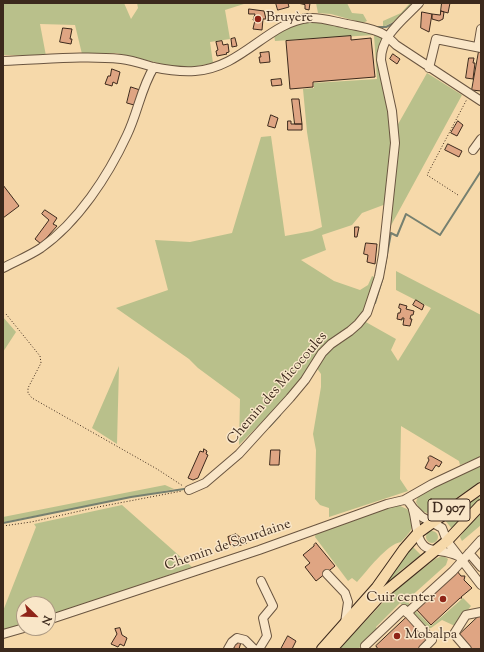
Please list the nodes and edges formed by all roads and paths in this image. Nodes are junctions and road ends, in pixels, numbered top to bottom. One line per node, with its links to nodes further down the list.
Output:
1 (419, 3): 3 (street)
2 (481, 29): 4 (street)
3 (387, 37): 6 (street); 7 (street); 17 (street, Chemin des Micocoules)
4 (479, 48): 7 (street)
5 (3, 61): 6 (street)
6 (154, 67): 13 (street)
7 (429, 68): 8 (street)
8 (470, 94): 9 (street); 12 (path)
9 (481, 101)
10 (481, 139): 11 (street)
11 (473, 150)
12 (458, 195)
13 (3, 268)
14 (3, 314): 17 (path)
15 (481, 461): 18 (street, Chemin de Sourdaine)
16 (481, 488): 21 (main road, D 907)
17 (189, 490): 22 (path)
18 (404, 500): 20 (street); 36 (street, Chemin de Sourdaine)
19 (481, 505): 23 (main road, D 907)
20 (412, 508): 21 (street); 24 (street)
21 (431, 523): 24 (main road, D 907); 26 (street)
22 (3, 526)
23 (456, 531): 26 (main road, D 907); 29 (street)
24 (418, 533): 27 (street); 37 (main road, D 907)
25 (481, 540): 28 (street)
26 (447, 541): 27 (main road, D 907); 29 (street)
27 (436, 550): 29 (street); 45 (main road, D 907)
28 (469, 553): 29 (street); 30 (street)
29 (460, 558): 33 (street); 35 (street)
30 (481, 567)
31 (327, 574): 37 (street)
32 (261, 581): 43 (street)
33 (481, 585)
34 (481, 612): 47 (street)
35 (407, 613): 40 (street); 46 (street)
36 (56, 617)
37 (345, 623): 44 (main road, D 907)
38 (16, 630): 39 (street)
39 (3, 634)
40 (365, 648)
41 (228, 649): 42 (street)
42 (254, 649)
43 (259, 649)
44 (322, 649)
45 (332, 649)
46 (423, 649)
47 (467, 649)

